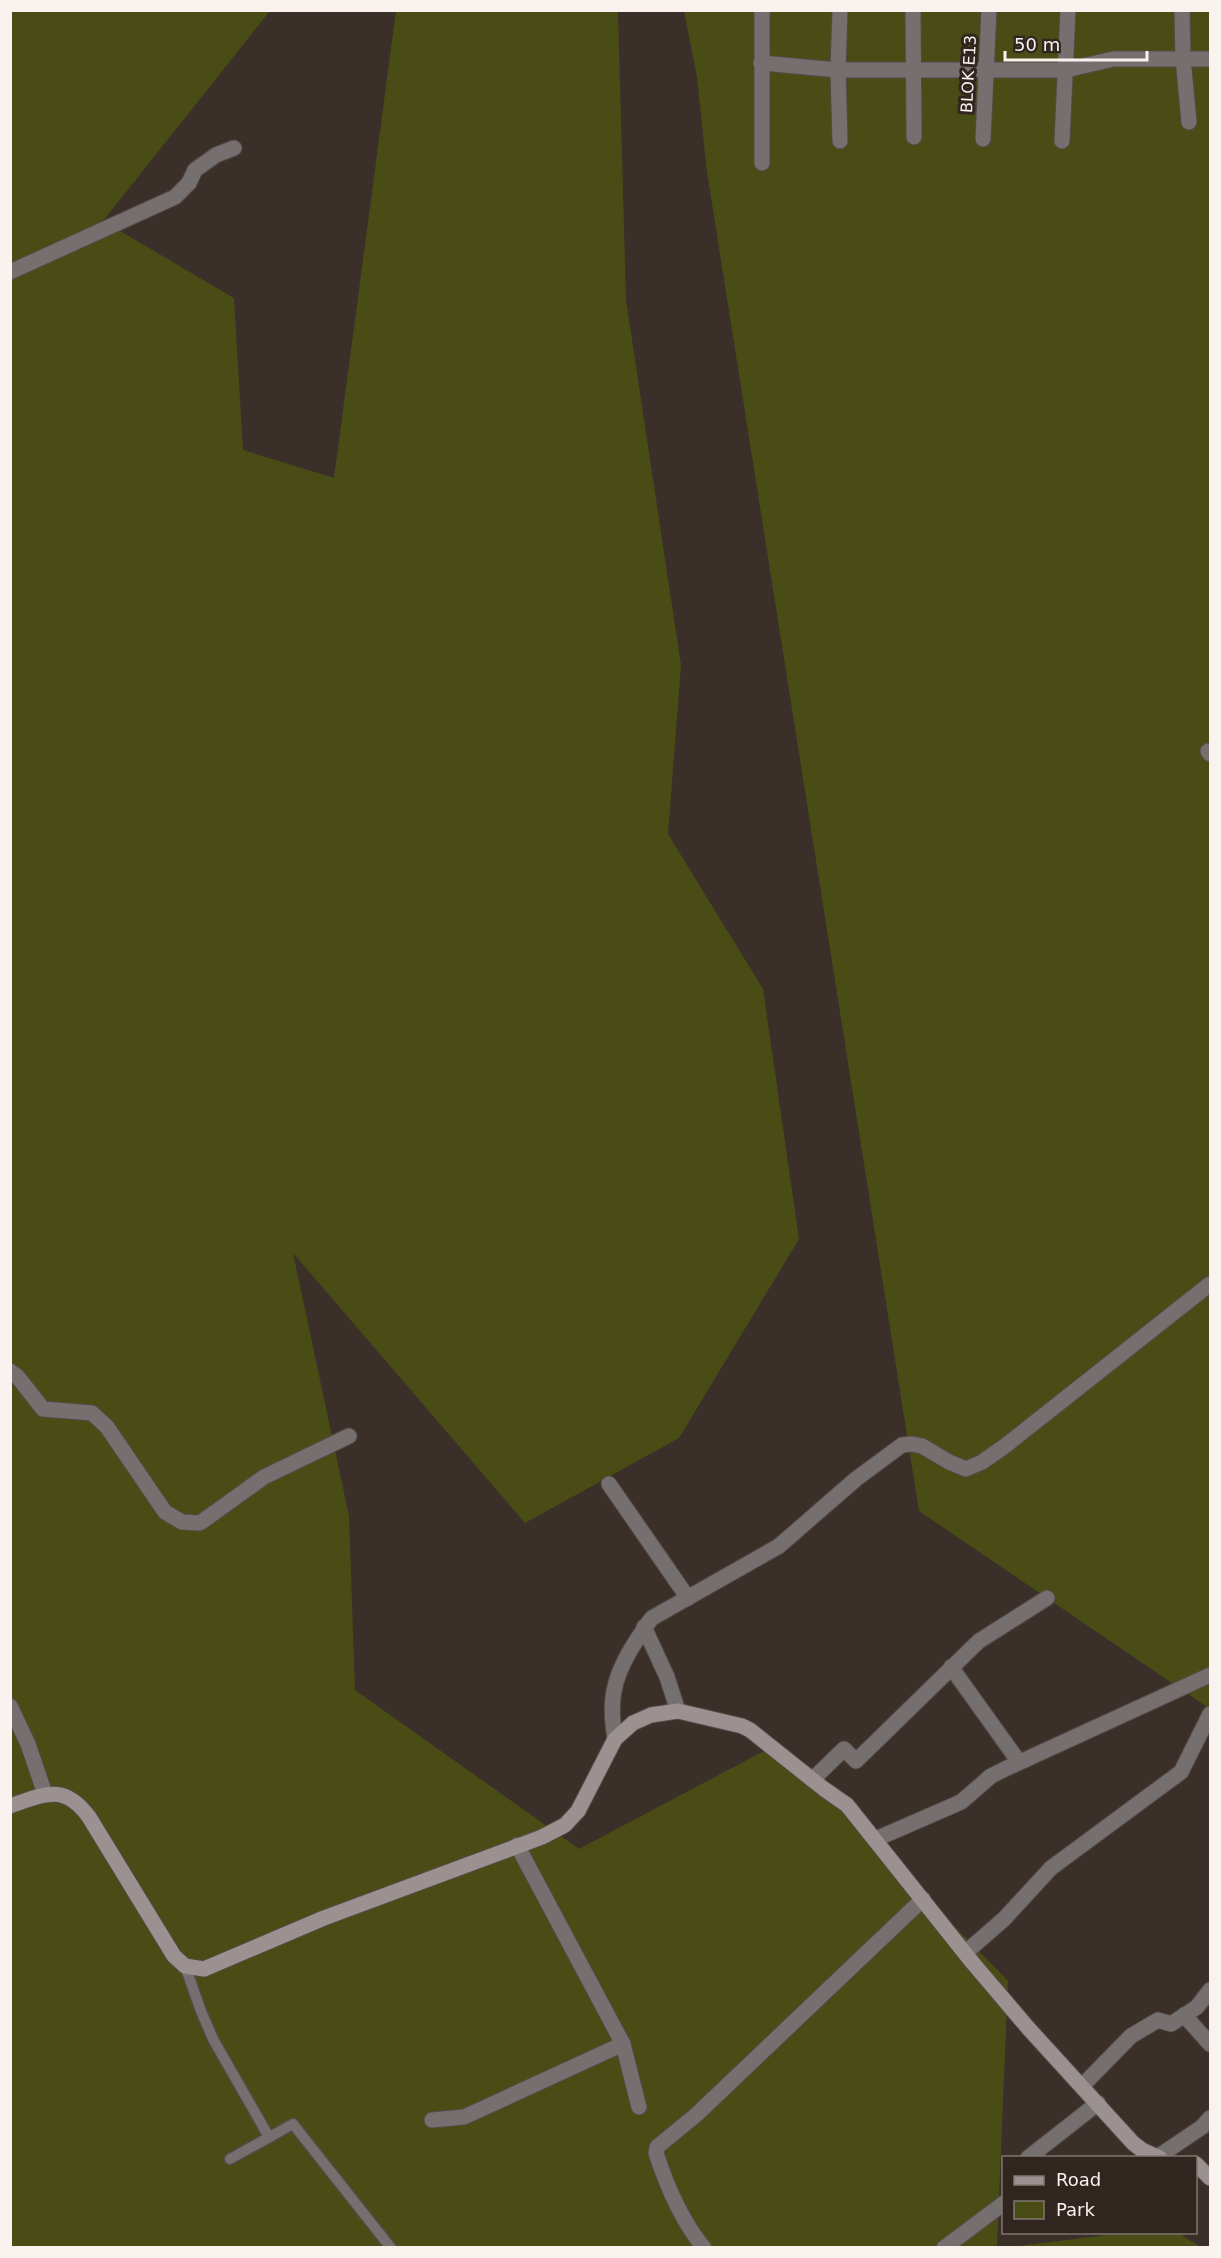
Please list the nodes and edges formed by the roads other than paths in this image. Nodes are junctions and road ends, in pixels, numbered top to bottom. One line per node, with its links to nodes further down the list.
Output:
1 (762, 10): 9 (street)
2 (840, 10): 11 (street)
3 (913, 10): 12 (street)
4 (989, 10): 10 (street, BLOK E13)
5 (1068, 10): 13 (street)
6 (1182, 10): 7 (street)
7 (1183, 58): 8 (street); 13 (street); 14 (street)
8 (1210, 59)
9 (761, 63): 11 (street); 20 (street)
10 (987, 68): 12 (street); 13 (street); 16 (street, BLOK E13)
11 (838, 70): 12 (street); 17 (street)
12 (914, 70): 15 (street)
13 (1066, 70): 18 (street)
14 (1189, 122)
15 (914, 137)
16 (983, 139)
17 (840, 141)
18 (1062, 141)
19 (234, 148): 21 (street)
20 (762, 164)
21 (10, 272)
22 (1210, 1284): 26 (street)
23 (10, 1371): 24 (street)
24 (349, 1436)
25 (609, 1484): 26 (street)
26 (688, 1598): 28 (street)
27 (1047, 1598): 29 (street)
28 (644, 1627): 32 (street); 34 (street)
29 (951, 1667): 35 (street); 36 (street)
30 (1210, 1676): 35 (street)
31 (10, 1706): 37 (street)
32 (678, 1711): 34 (street); 36 (street)
33 (1210, 1714): 42 (street)
34 (615, 1739): 40 (street)
35 (1019, 1762): 39 (street)
36 (812, 1780): 39 (street)
37 (45, 1794): 38 (street); 43 (street)
38 (10, 1806)
39 (876, 1839): 41 (street)
40 (517, 1845): 43 (street); 46 (street)
41 (923, 1899): 42 (street); 62 (street)
42 (965, 1953): 48 (street)
43 (185, 1966): 53 (lane)
44 (1210, 1990): 45 (street)
45 (1184, 2015): 47 (street); 48 (street)
46 (622, 2044): 50 (street); 52 (street)
47 (1210, 2044)
48 (1082, 2086): 49 (street)
49 (1098, 2103): 54 (street); 55 (street)
50 (639, 2107)
51 (1210, 2118): 56 (street)
52 (432, 2120)
53 (269, 2137): 57 (lane); 61 (lane)
54 (1029, 2156)
55 (1155, 2156)
56 (1159, 2156)
57 (230, 2159)
58 (1197, 2165): 59 (street)
59 (1210, 2178)
60 (1002, 2204): 63 (street)
61 (391, 2247)
62 (704, 2247)
63 (944, 2247)

